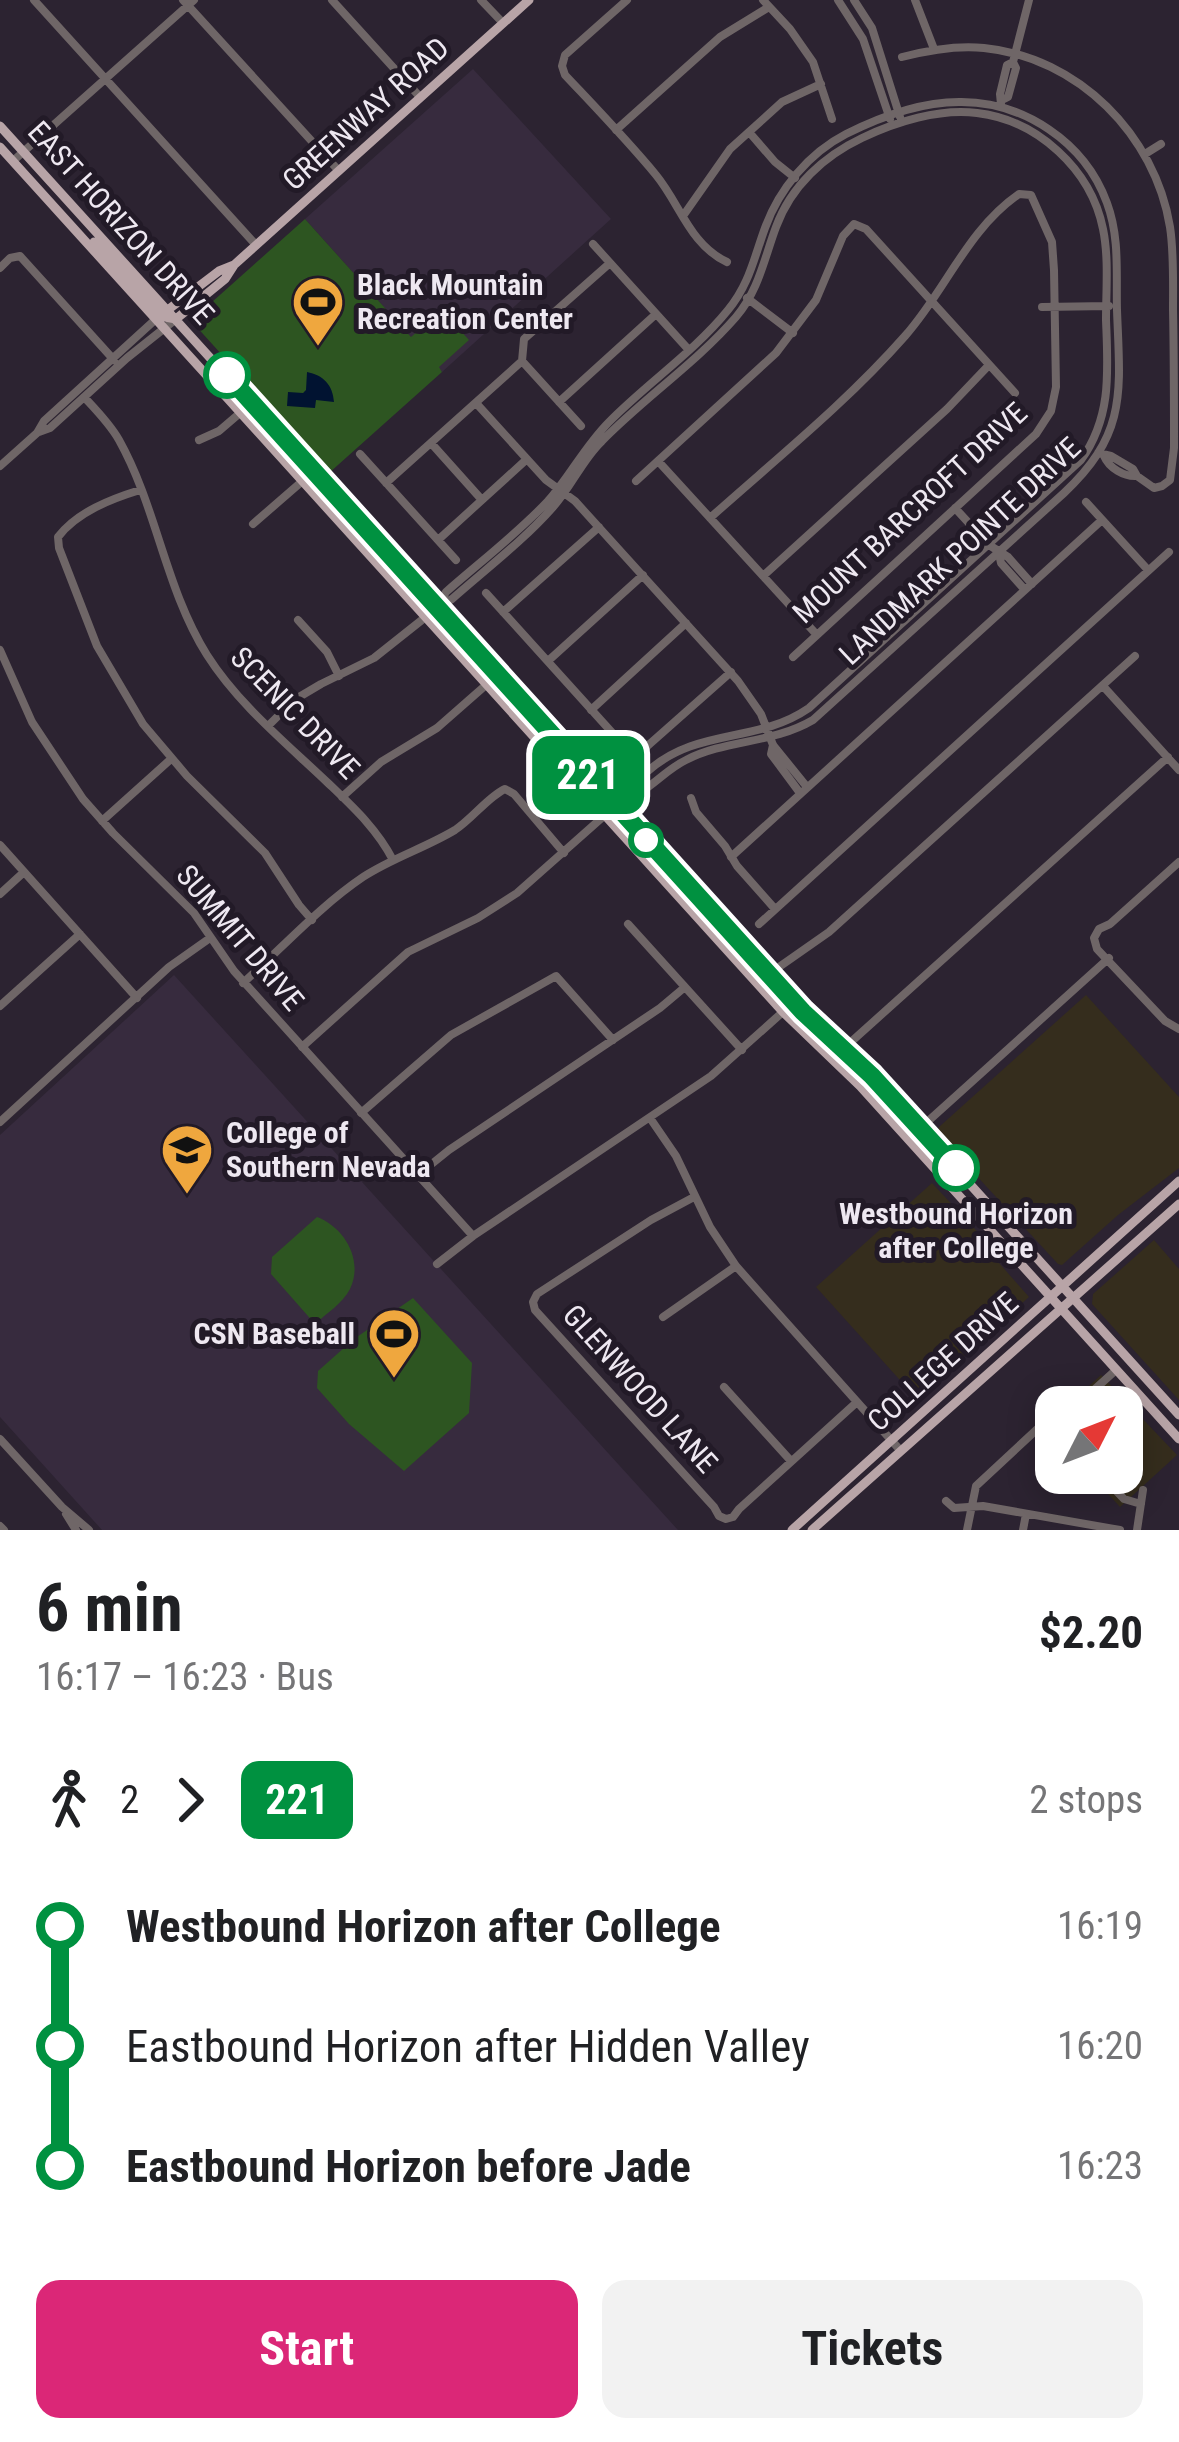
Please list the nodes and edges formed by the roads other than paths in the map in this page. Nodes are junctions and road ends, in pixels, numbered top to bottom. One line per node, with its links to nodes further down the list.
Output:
1 (34, 0): 16 (street)
2 (332, 0): 18 (street)
3 (481, 0): 12 (street)
4 (529, 0): 12 (main road, GREENWAY ROAD)
5 (627, 0): 23 (street)
6 (838, 0): 21 (street)
7 (854, 0): 21 (street)
8 (916, 0): 13 (street)
9 (1029, 0): 15 (street)
10 (188, 2): 16 (street); 31 (street)
11 (766, 4): 17 (street); 23 (street)
12 (503, 23): 18 (main road, GREENWAY ROAD)
13 (934, 49): 14 (street); 15 (street)
14 (902, 57)
15 (1014, 58): 19 (street); 29 (street)
16 (105, 79): 28 (street); 35 (street)
17 (821, 84): 20 (street); 24 (street)
18 (420, 97): 31 (main road, GREENWAY ROAD)
19 (1000, 108): 21 (street, LANDMARK POINTE DRIVE); 41 (street, LANDMARK POINTE DRIVE)
20 (832, 119)
21 (896, 120): 32 (street, LANDMARK POINTE DRIVE)
22 (0, 126): 28 (main road, EAST HORIZON DRIVE)
23 (616, 130): 33 (street)
24 (748, 132): 32 (street); 33 (street)
25 (0, 135): 28 (main road)
26 (1161, 145): 29 (street)
27 (0, 147): 30 (main road, EAST HORIZON DRIVE)
28 (24, 152): 30 (street); 45 (main road, EAST HORIZON DRIVE)
29 (1145, 154): 62 (street)
30 (13, 161): 45 (main road, EAST HORIZON DRIVE)
31 (339, 171): 35 (main road, GREENWAY ROAD)
32 (797, 180): 39 (street, LANDMARK POINTE DRIVE)
33 (683, 216): 36 (street)
34 (593, 244): 37 (street)
35 (256, 245): 45 (main road, GREENWAY ROAD)
36 (728, 262)
37 (610, 263): 44 (street); 48 (street)
38 (0, 268): 49 (street)
39 (745, 297): 46 (street); 47 (street, LANDMARK POINTE DRIVE)
40 (932, 302): 43 (street, MOUNT BARCROFT DRIVE); 46 (street); 50 (street); 75 (street)
41 (1112, 306): 43 (street); 60 (street, LANDMARK POINTE DRIVE); 62 (street, LANDMARK POINTE DRIVE)
42 (1042, 307): 43 (street)
43 (1054, 307): 74 (street, MOUNT BARCROFT DRIVE)
44 (656, 314): 47 (street); 53 (street)
45 (165, 318): 49 (street, GREENWAY ROAD); 55 (main road, EAST HORIZON DRIVE); 66 (main road, EAST HORIZON DRIVE)
46 (793, 333): 64 (street)
47 (692, 353): 71 (street, LANDMARK POINTE DRIVE)
48 (522, 361): 53 (street); 54 (street)
49 (116, 362): 52 (street, GREENWAY ROAD); 57 (street, GREENWAY ROAD)
50 (989, 365): 51 (street); 86 (street)
51 (1015, 393)
52 (84, 397): 57 (street, GREENWAY ROAD); 70 (street, SCENIC DRIVE)
53 (560, 402): 56 (street)
54 (476, 403): 59 (street); 63 (street)
55 (240, 413): 58 (street); 67 (main road, EAST HORIZON DRIVE)
56 (581, 426)
57 (37, 433): 65 (street, GREENWAY ROAD)
58 (199, 440)
59 (431, 443): 69 (street); 72 (street)
60 (1090, 448): 62 (street); 80 (street, LANDMARK POINTE DRIVE)
61 (360, 454): 69 (street)
62 (1102, 455): 82 (street, LANDMARK POINTE DRIVE)
63 (527, 459): 71 (street); 72 (street)
64 (658, 461): 68 (street); 75 (street)
65 (0, 466)
66 (314, 471): 67 (street); 89 (main road, EAST HORIZON DRIVE)
67 (302, 480): 77 (street); 91 (main road, EAST HORIZON DRIVE)
68 (636, 481)
69 (386, 483): 79 (street)
70 (140, 490): 104 (street, SCENIC DRIVE); 107 (street)
71 (562, 491): 78 (street); 89 (street, LANDMARK POINTE DRIVE)
72 (482, 500): 79 (street)
73 (1086, 502): 76 (street)
74 (955, 508): 80 (street); 94 (street, MOUNT BARCROFT DRIVE)
75 (710, 518): 86 (street)
76 (1102, 520): 84 (street); 87 (street)
77 (253, 524)
78 (598, 527): 85 (street); 90 (street)
79 (438, 540): 83 (street)
80 (989, 545): 82 (street); 105 (street, LANDMARK POINTE DRIVE)
81 (1169, 552): 84 (street)
82 (998, 553): 87 (street); 105 (street, LANDMARK POINTE DRIVE)
83 (456, 560)
84 (1148, 570): 122 (street)
85 (643, 575): 93 (street); 98 (street)
86 (763, 576): 94 (street)
87 (1029, 587): 109 (street)
88 (486, 593): 90 (street)
89 (437, 608): 91 (street, LANDMARK POINTE DRIVE); 112 (main road, EAST HORIZON DRIVE)
90 (503, 612): 98 (street)
91 (425, 618): 100 (street, LANDMARK POINTE DRIVE); 101 (main road, EAST HORIZON DRIVE)
92 (298, 620): 100 (street)
93 (686, 623): 99 (street); 103 (street)
94 (817, 635): 97 (street, MOUNT BARCROFT DRIVE)
95 (0, 650): 114 (street, SUMMIT DRIVE)
96 (1136, 656): 102 (street)
97 (793, 657)
98 (548, 661): 103 (street)
99 (730, 672): 103 (street); 105 (street)
100 (339, 676): 104 (street, LANDMARK POINTE DRIVE)
101 (486, 685): 110 (street); 113 (main road, EAST HORIZON DRIVE)
102 (1103, 686): 106 (street); 130 (street)
103 (591, 710)
104 (268, 726): 110 (street, SCENIC DRIVE)
105 (770, 738): 109 (street); 112 (street, LANDMARK POINTE DRIVE)
106 (1168, 758): 108 (street); 141 (street)
107 (171, 759): 114 (street); 123 (street)
108 (1179, 770)
109 (804, 790): 117 (street)
110 (342, 797): 118 (street, SCENIC DRIVE)
111 (691, 798): 117 (street)
112 (619, 803): 113 (street, LANDMARK POINTE DRIVE); 130 (main road, EAST HORIZON DRIVE)
113 (604, 815): 116 (street, LANDMARK POINTE DRIVE); 128 (main road, EAST HORIZON DRIVE)
114 (102, 821): 127 (street, SUMMIT DRIVE)
115 (0, 845): 120 (street)
116 (564, 853): 118 (street); 139 (street, LANDMARK POINTE DRIVE)
117 (730, 857): 122 (street)
118 (393, 860): 123 (street)
119 (1179, 862): 129 (street)
120 (24, 872): 121 (street); 126 (street)
121 (0, 894)
122 (775, 909): 125 (street)
123 (312, 920): 131 (street)
124 (628, 924): 132 (street)
125 (759, 924)
126 (80, 934): 133 (street); 135 (street)
127 (210, 938): 131 (street, SUMMIT DRIVE); 133 (street)
128 (716, 938): 130 (main road); 136 (main road, EAST HORIZON DRIVE)
129 (1108, 958): 137 (street); 145 (street)
130 (769, 974): 134 (main road, EAST HORIZON DRIVE)
131 (244, 983): 139 (street, SUMMIT DRIVE)
132 (685, 987): 138 (street); 140 (street)
133 (137, 998): 144 (street)
134 (794, 1002): 136 (street); 141 (main road, EAST HORIZON DRIVE)
135 (0, 1006)
136 (783, 1012): 140 (street); 146 (main road, EAST HORIZON DRIVE)
137 (1179, 1029)
138 (613, 1040): 142 (street); 147 (street)
139 (302, 1047): 142 (street, SUMMIT DRIVE)
140 (742, 1050): 143 (street)
141 (842, 1050): 145 (main road, EAST HORIZON DRIVE)
142 (361, 1113): 147 (street, SUMMIT DRIVE)
143 (650, 1118): 149 (street); 151 (street)
144 (0, 1122)
145 (920, 1129): 146 (street); 154 (main road, EAST HORIZON DRIVE)
146 (912, 1142): 155 (main road, EAST HORIZON DRIVE)
147 (418, 1174): 151 (street, SUMMIT DRIVE)
148 (1179, 1181): 154 (main road, COLLEGE DRIVE)
149 (694, 1197): 153 (street); 171 (street, GLENWOOD LANE)
150 (1179, 1204): 156 (main road, COLLEGE DRIVE)
151 (473, 1236): 152 (street)
152 (437, 1264)
153 (736, 1266): 158 (street); 163 (street)
154 (1064, 1287): 155 (main road, COLLEGE DRIVE); 156 (main road, EAST HORIZON DRIVE)
155 (1052, 1298): 157 (main road, EAST HORIZON DRIVE); 159 (main road, COLLEGE DRIVE)
156 (1073, 1298): 157 (main road, COLLEGE DRIVE); 165 (main road, EAST HORIZON DRIVE)
157 (1061, 1308): 160 (main road, EAST HORIZON DRIVE); 164 (main road, COLLEGE DRIVE)
158 (663, 1317)
159 (974, 1366): 164 (main road); 169 (main road, COLLEGE DRIVE)
160 (1116, 1370): 161 (street); 168 (main road, EAST HORIZON DRIVE)
161 (1098, 1386)
162 (724, 1387): 171 (street)
163 (857, 1402): 169 (street); 171 (street, GLENWOOD LANE)
164 (946, 1409): 170 (main road, COLLEGE DRIVE)
165 (1179, 1414)
166 (1035, 1431): 176 (street)
167 (0, 1439): 179 (street)
168 (1179, 1439)
169 (891, 1441): 170 (street); 180 (main road, COLLEGE DRIVE)
170 (900, 1450): 181 (main road, COLLEGE DRIVE)
171 (791, 1461)
172 (1119, 1494): 175 (street)
173 (1142, 1494): 175 (street)
174 (946, 1501): 176 (street)
175 (1141, 1504): 185 (street)
176 (971, 1507): 177 (street); 182 (street)
177 (1026, 1514): 178 (street); 183 (street)
178 (1079, 1527): 184 (street)
179 (82, 1529)
180 (792, 1530)
181 (812, 1530)
182 (967, 1530)
183 (1023, 1530)
184 (1120, 1530)
185 (1137, 1530)

